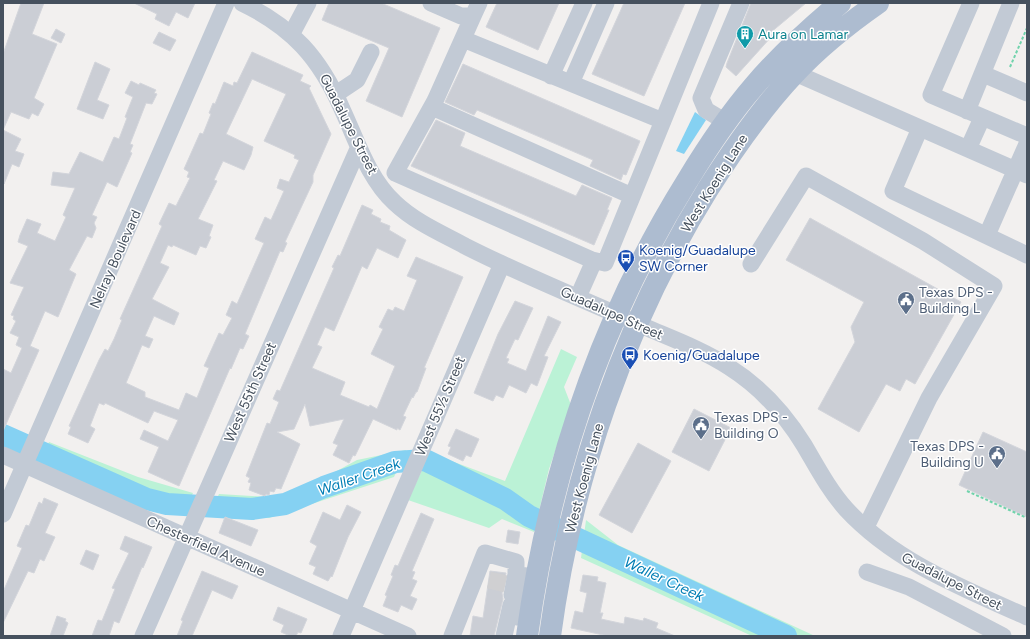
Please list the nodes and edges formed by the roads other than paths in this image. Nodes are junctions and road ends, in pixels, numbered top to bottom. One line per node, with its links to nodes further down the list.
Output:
1 (226, 3): 44 (street, Nelray Boulevard)
2 (242, 3): 14 (street, Guadalupe Street)
3 (308, 3): 14 (street)
4 (431, 3): 13 (street)
5 (584, 3): 19 (street)
6 (606, 3): 20 (street)
7 (711, 3): 25 (street)
8 (741, 3): 26 (street)
9 (840, 3): 26 (main road, West Koenig Lane)
10 (878, 3): 17 (main road, West Koenig Lane)
11 (971, 3): 24 (street)
12 (1011, 3): 18 (street)
13 (476, 9): 15 (street)
14 (291, 35): 22 (street, Guadalupe Street)
15 (463, 39): 19 (street); 23 (street)
16 (370, 52): 22 (street)
17 (794, 72): 27 (street); 43 (main road, West Koenig Lane)
18 (983, 74): 21 (street); 24 (street)
19 (551, 76): 20 (street)
20 (570, 83): 25 (street)
21 (1027, 93)
22 (336, 94): 30 (street, Guadalupe Street)
23 (432, 107): 32 (street); 35 (street)
24 (974, 114): 28 (street); 31 (street)
25 (663, 121): 35 (street)
26 (726, 122): 42 (main road, West Koenig Lane)
27 (920, 128): 31 (street); 36 (street)
28 (1027, 136)
29 (1027, 144): 33 (street)
30 (358, 149): 34 (street, Guadalupe Street); 48 (street, West 55th Street)
31 (968, 149): 33 (street)
32 (395, 173): 34 (street); 38 (street)
33 (1021, 173): 36 (street)
34 (382, 188): 39 (street, Guadalupe Street)
35 (632, 196): 38 (street)
36 (987, 235): 37 (street)
37 (1027, 255)
38 (594, 261): 41 (street)
39 (502, 264): 41 (street, Guadalupe Street); 51 (street, West 55½ Street)
40 (751, 264): 47 (street)
41 (578, 297): 42 (street, Guadalupe Street)
42 (617, 314): 43 (street, Guadalupe Street); 50 (main road, West Koenig Lane)
43 (638, 324): 47 (street, Guadalupe Street); 58 (main road, West Koenig Lane)
44 (30, 451): 45 (street, Chesterfield Avenue); 46 (street, Nelray Boulevard); 48 (street, Chesterfield Avenue)
45 (3, 455)
46 (3, 514)
47 (866, 527): 52 (street, Guadalupe Street)
48 (186, 537): 51 (street, Chesterfield Avenue); 53 (street, West 55th Street)
49 (867, 572): 59 (street)
50 (518, 598): 56 (street); 57 (street)
51 (352, 611): 54 (street, West 55½ Street); 55 (street, Chesterfield Avenue)
52 (1027, 617)
53 (143, 636)
54 (341, 636)
55 (408, 636)
56 (452, 636)
57 (504, 636)
58 (550, 636)
59 (1003, 636)

